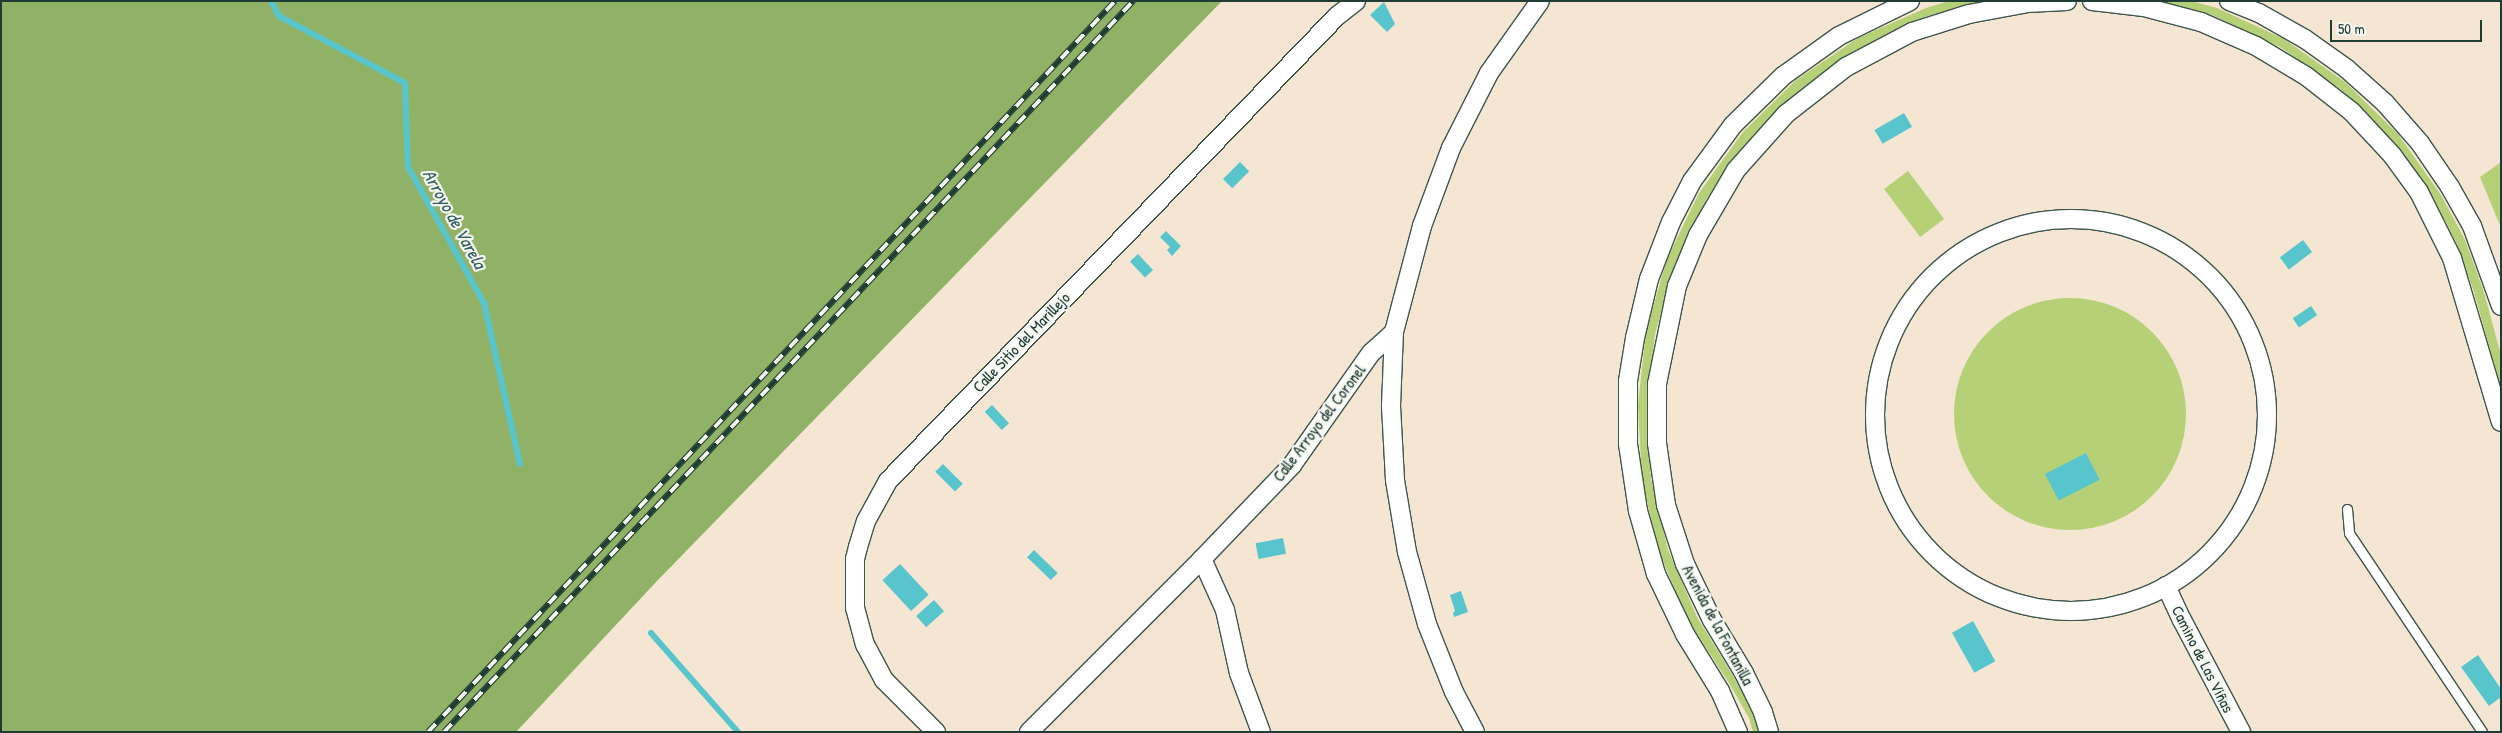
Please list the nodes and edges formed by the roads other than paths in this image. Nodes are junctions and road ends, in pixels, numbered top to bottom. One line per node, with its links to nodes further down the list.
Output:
1 (1356, 1): 13 (street, Calle Sitio del Marillejo)
2 (1540, 1): 8 (street)
3 (1910, 1): 17 (street, Avenida de la Fontanilla)
4 (2067, 1): 18 (street, Avenida de la Fontanilla)
5 (2092, 1): 9 (street)
6 (2229, 1): 7 (street)
7 (2501, 306)
8 (1394, 332): 11 (street, Calle Arroyo del Coronel); 16 (street)
9 (2501, 422)
10 (2346, 509): 20 (lane)
11 (1202, 559): 14 (street, Calle Arroyo del Coronel); 15 (street)
12 (2166, 586): 12 (street); 19 (street, Camino de Las Viñas)
13 (936, 732)
14 (1029, 732)
15 (1261, 732)
16 (1475, 732)
17 (1738, 732)
18 (1769, 732)
19 (2241, 732)
20 (2482, 732)

